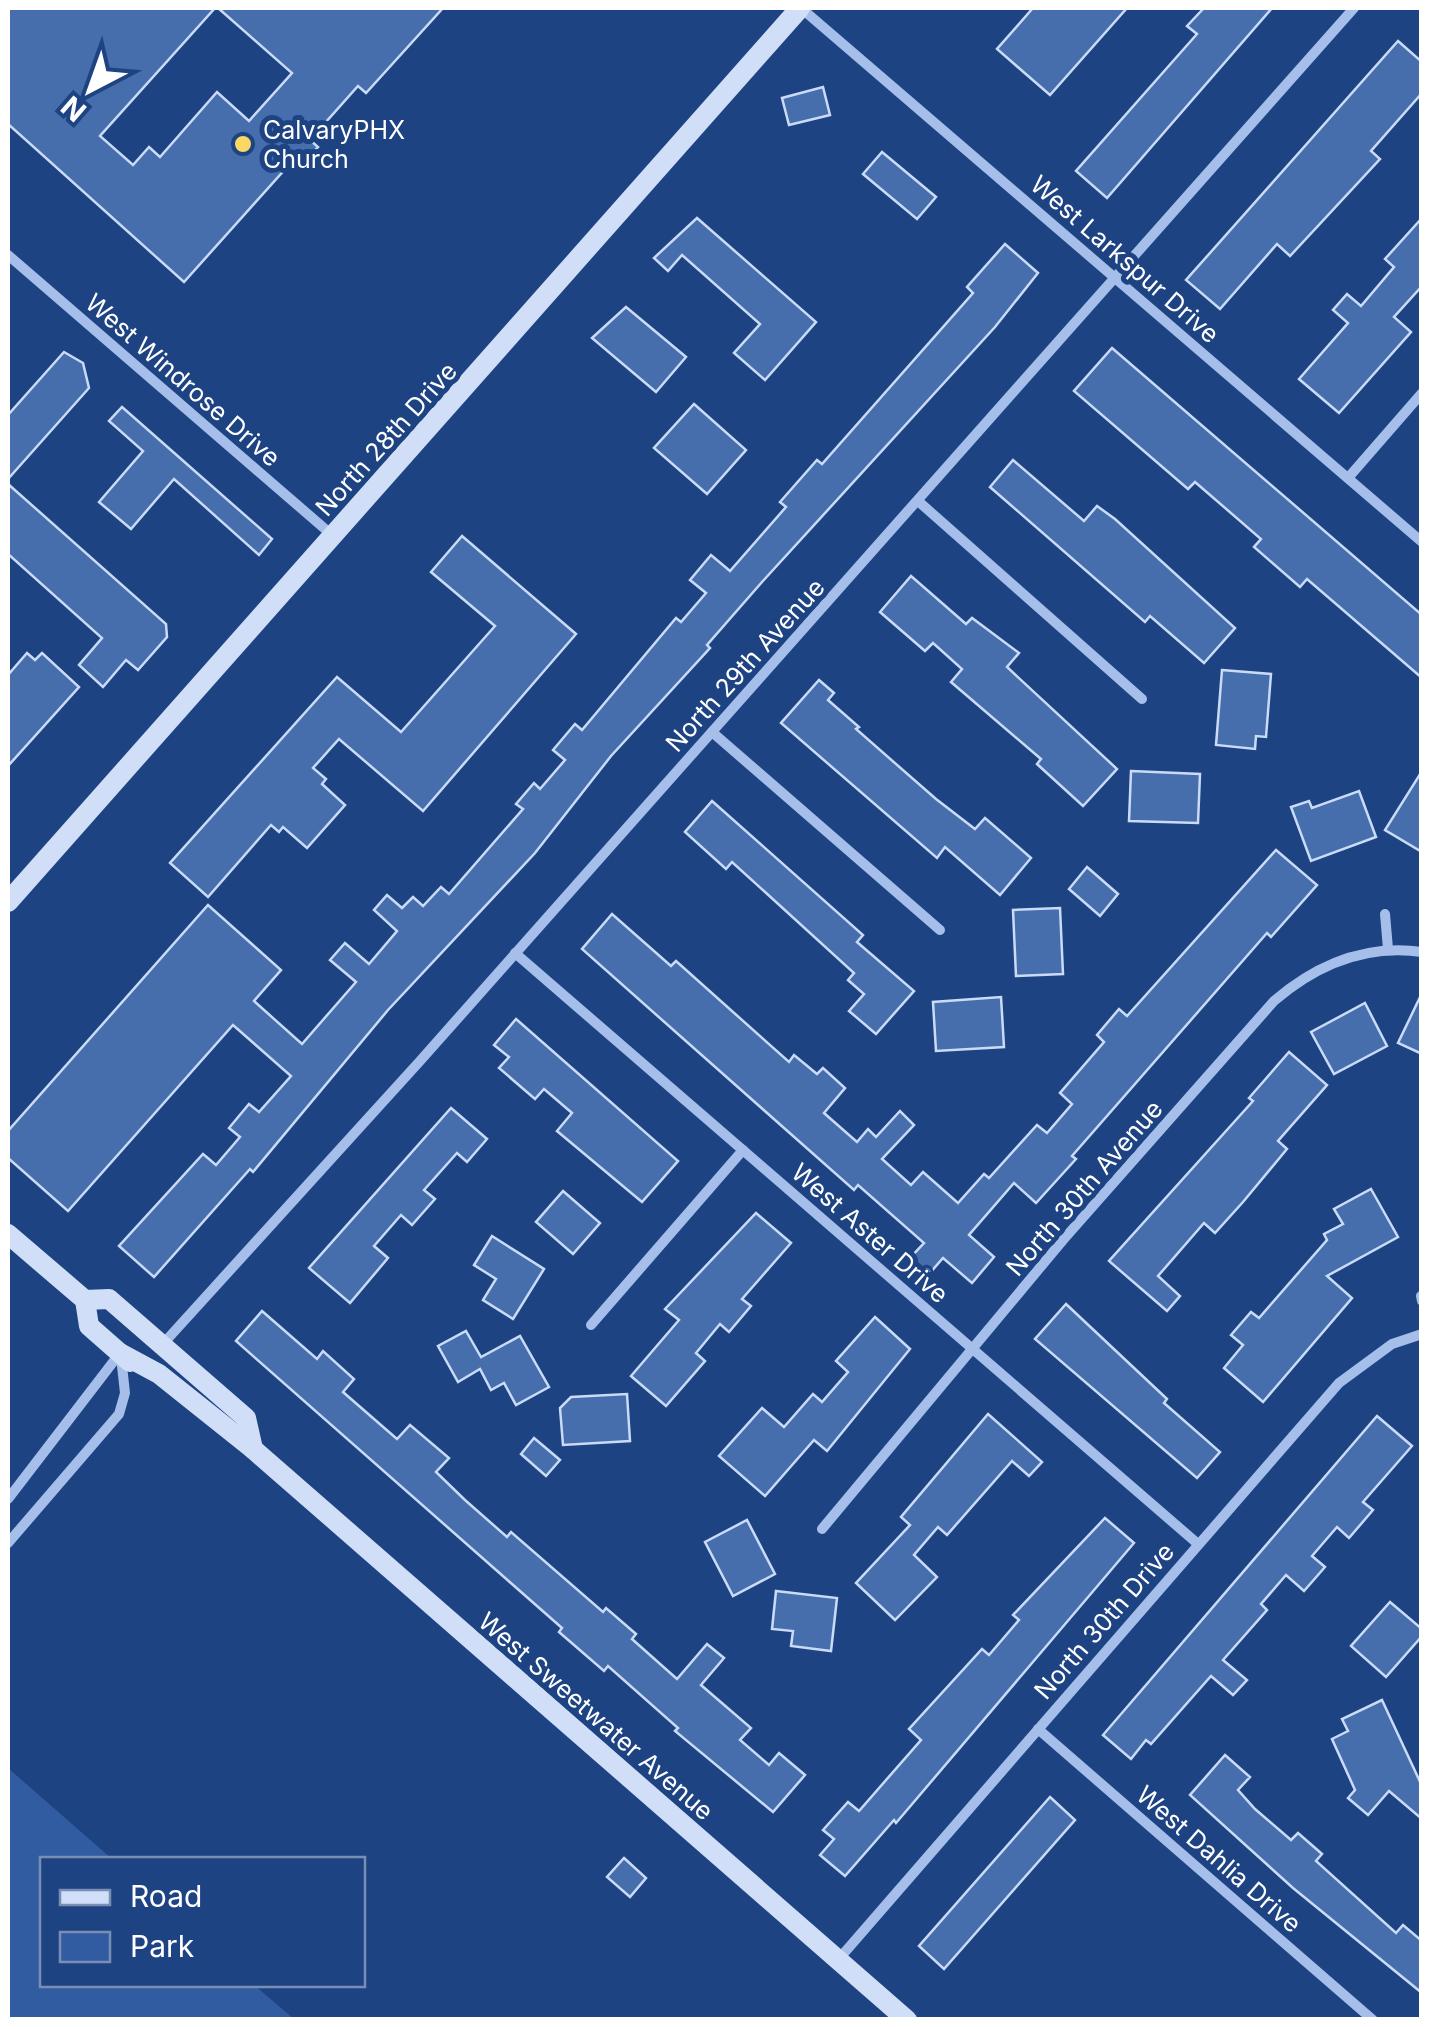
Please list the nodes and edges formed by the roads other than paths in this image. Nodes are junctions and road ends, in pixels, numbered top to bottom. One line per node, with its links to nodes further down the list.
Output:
1 (800, 8): 4 (street, West Larkspur Drive); 8 (street, North 28th Drive)
2 (1354, 8): 4 (street, North 29th Avenue)
3 (8, 255): 8 (street, West Windrose Drive)
4 (1116, 277): 6 (street, West Larkspur Drive); 7 (street, North 29th Avenue)
5 (1422, 393): 6 (street)
6 (1348, 478): 9 (street, West Larkspur Drive)
7 (918, 500): 10 (street); 11 (street, North 29th Avenue)
8 (333, 536): 12 (street, North 28th Drive)
9 (1422, 542)
10 (1142, 699)
11 (712, 732): 14 (street); 17 (street, North 29th Avenue)
12 (8, 902)
13 (1385, 914): 15 (street)
14 (940, 930)
15 (1388, 949): 16 (street, North 30th Avenue); 25 (street, North 30th Avenue)
16 (1422, 952)
17 (516, 953): 18 (street, West Aster Drive); 24 (street, North 29th Avenue)
18 (743, 1150): 22 (street); 25 (street, West Aster Drive)
19 (8, 1234): 21 (street)
20 (109, 1299): 21 (street); 24 (street, West Sweetwater Avenue); 26 (street)
21 (86, 1300): 26 (street)
22 (591, 1325)
23 (1422, 1334): 32 (street, North 30th Drive)
24 (162, 1344): 26 (street); 27 (street); 28 (street, West Sweetwater Avenue)
25 (974, 1350): 30 (street, North 30th Avenue); 32 (street, West Aster Drive)
26 (120, 1353): 27 (street, West Sweetwater Avenue); 29 (street); 31 (street)
27 (160, 1382): 28 (street, West Sweetwater Avenue)
28 (253, 1449): 34 (street, West Sweetwater Avenue)
29 (8, 1499)
30 (822, 1529)
31 (8, 1543)
32 (1198, 1544): 33 (street, North 30th Drive)
33 (1038, 1729): 34 (street, North 30th Drive); 36 (street, West Dahlia Drive)
34 (838, 1960): 35 (street, West Sweetwater Avenue)
35 (907, 2020)
36 (1374, 2020)

